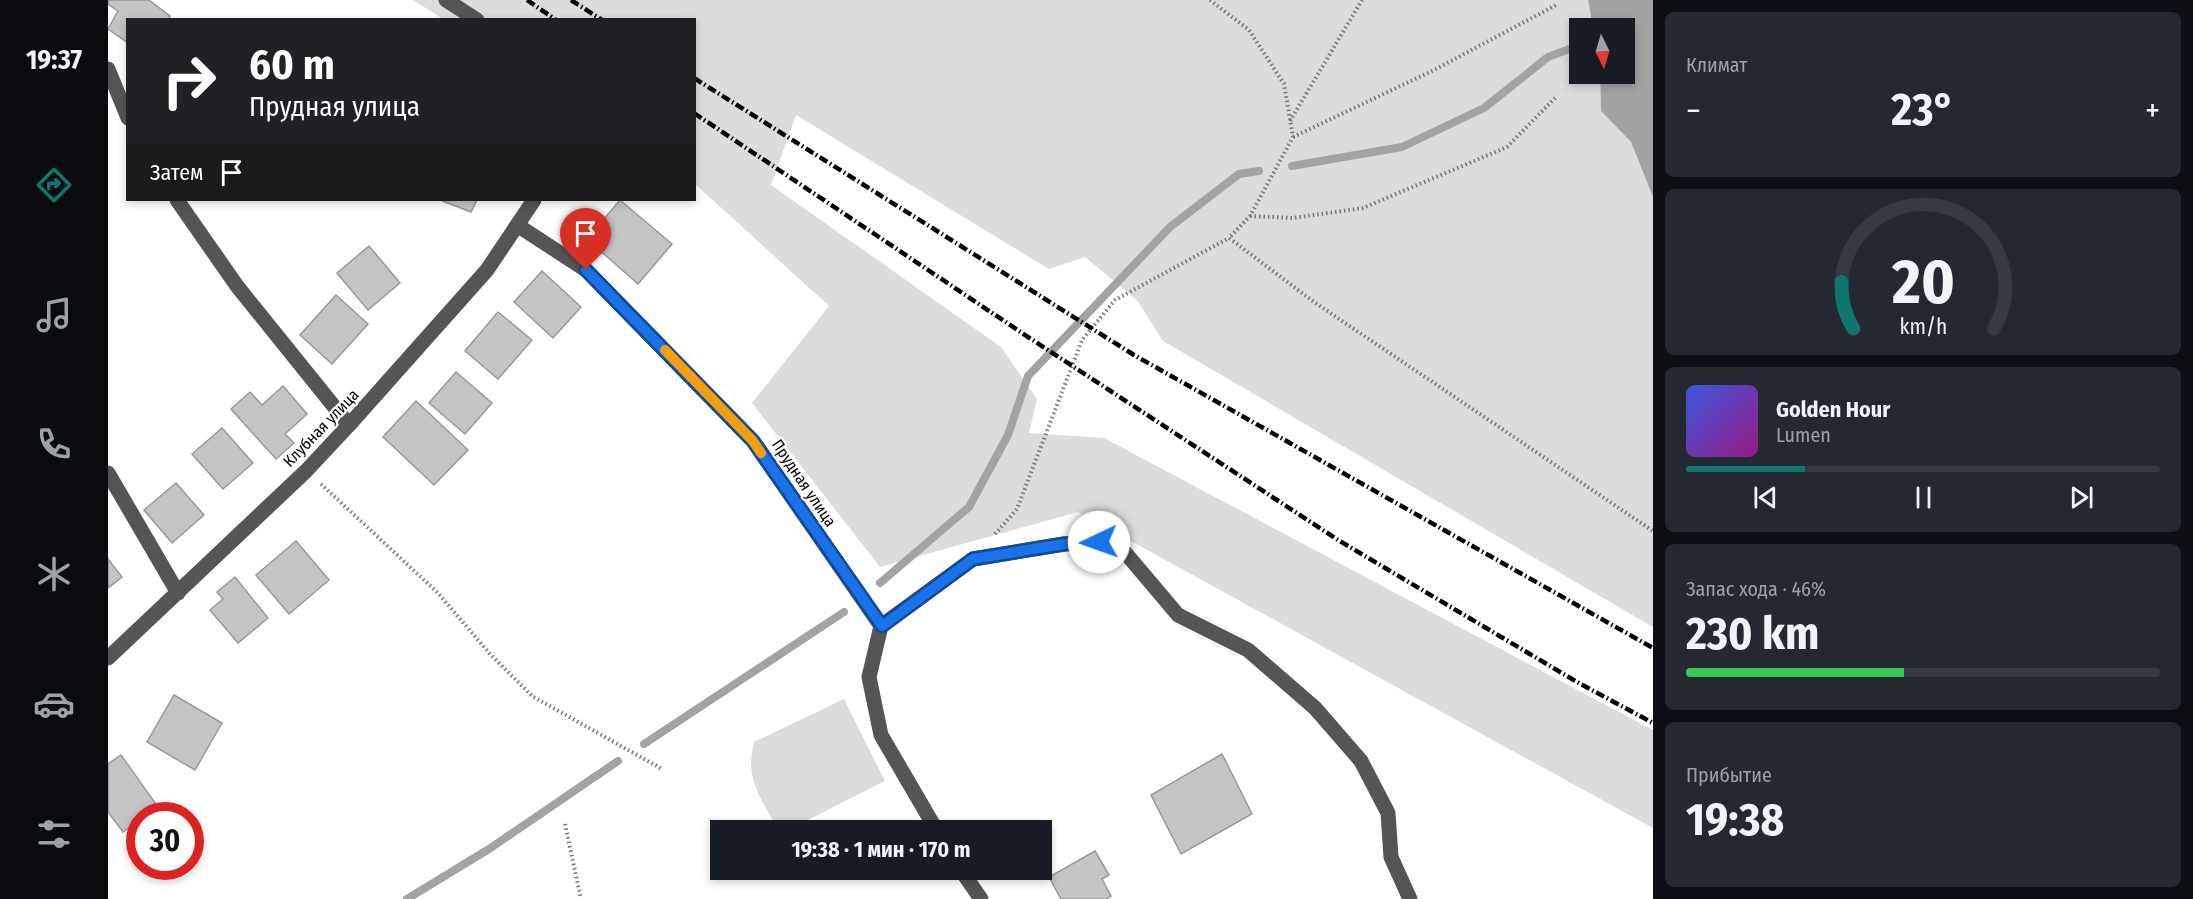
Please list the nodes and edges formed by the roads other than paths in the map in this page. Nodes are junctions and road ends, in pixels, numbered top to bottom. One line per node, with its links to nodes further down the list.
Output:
1 (446, 0): 2 (street)
2 (474, 18)
3 (108, 69): 4 (street)
4 (126, 113)
5 (178, 201): 8 (street)
6 (533, 201): 7 (street, Клубная улица)
7 (517, 225): 8 (street, Клубная улица); 11 (street, Прудная улица)
8 (349, 425): 10 (street, Клубная улица)
9 (108, 473): 10 (street)
10 (178, 593): 12 (street, Клубная улица)
11 (882, 626): 13 (street); 16 (street)
12 (108, 658)
13 (931, 820)
14 (968, 880): 15 (street)
15 (981, 899)
16 (1410, 899)

